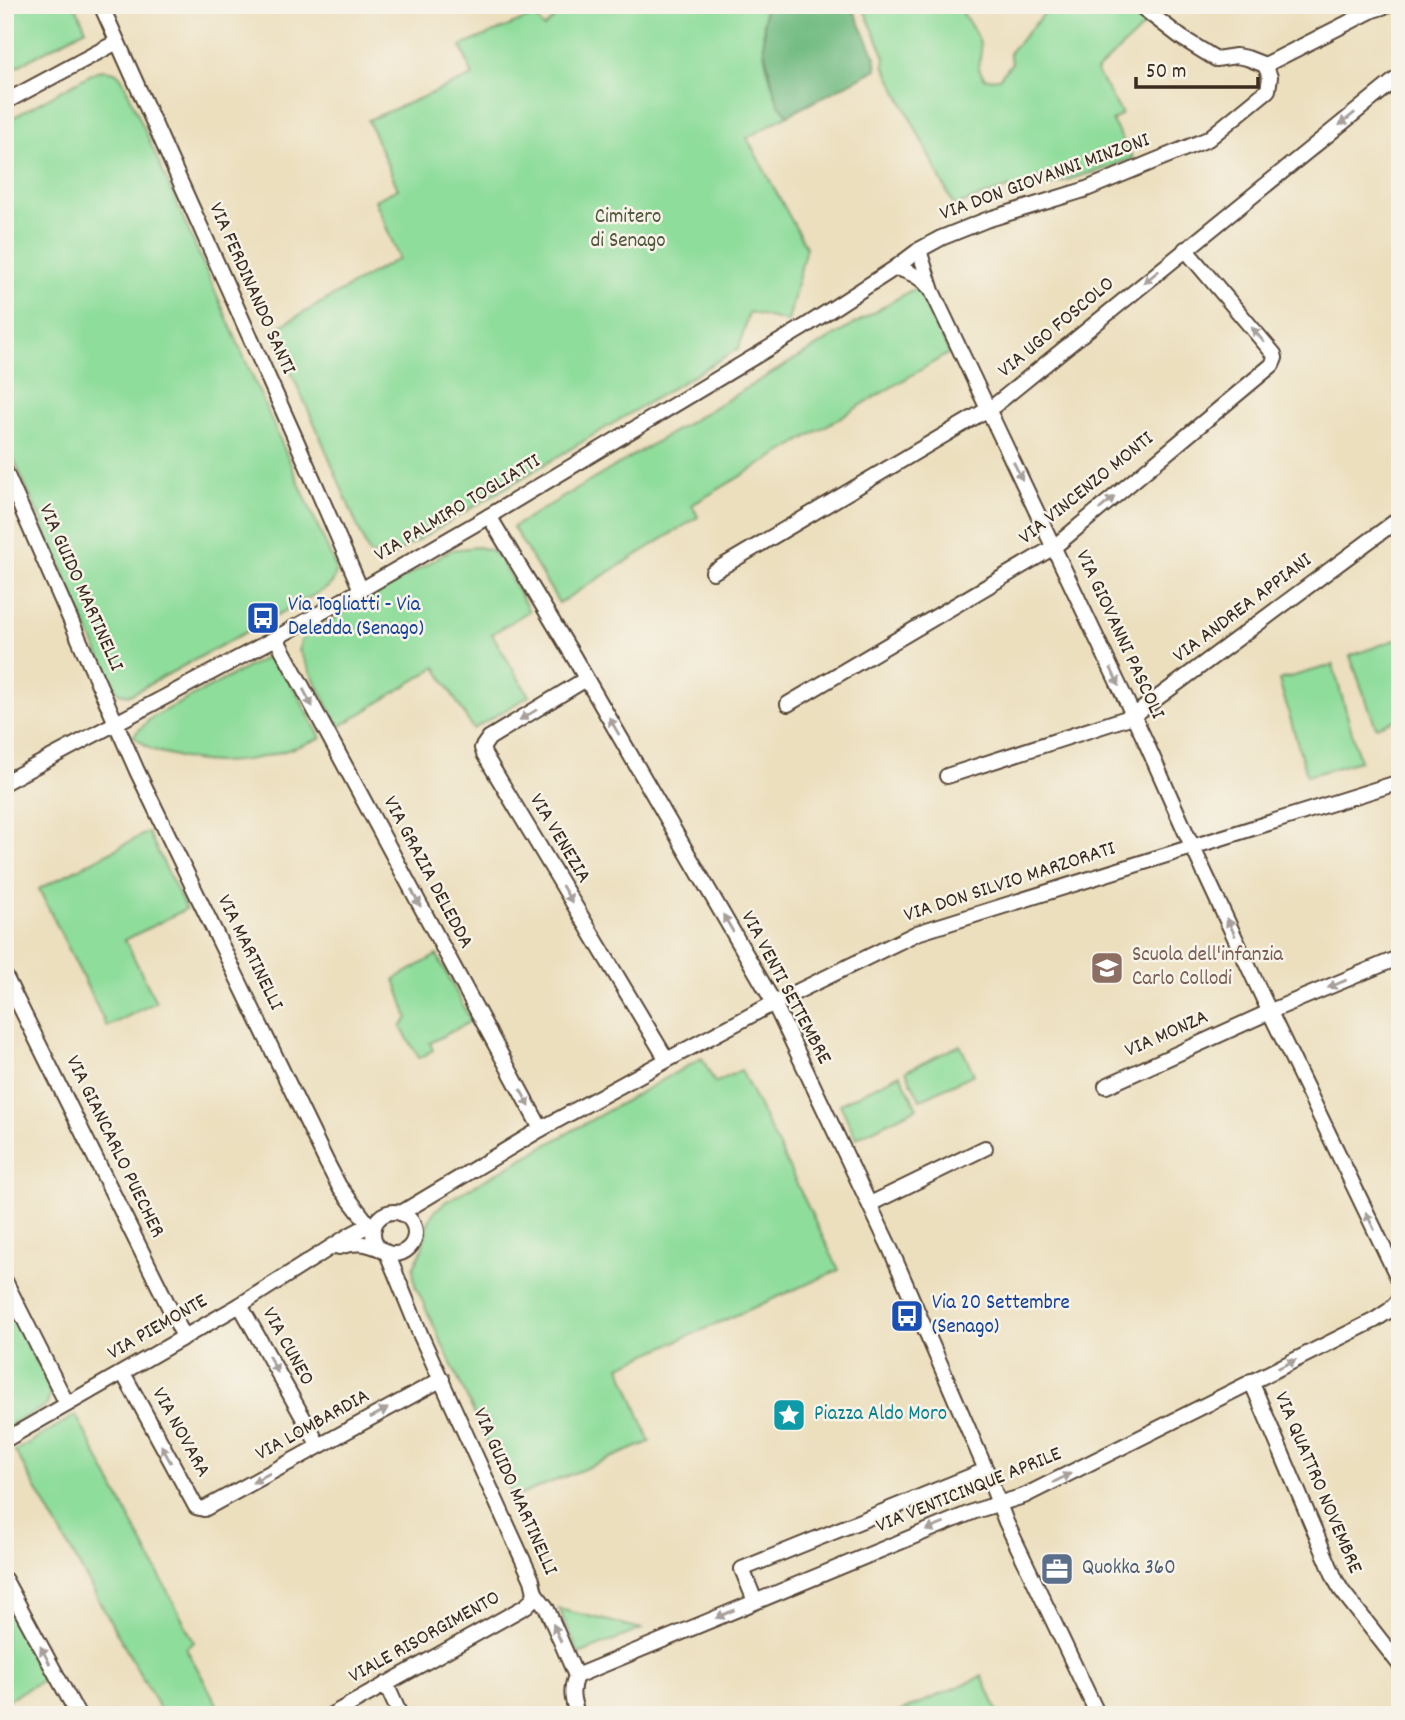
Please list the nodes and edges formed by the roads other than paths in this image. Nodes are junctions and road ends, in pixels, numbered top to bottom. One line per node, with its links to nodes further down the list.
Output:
1 (101, 5): 4 (street, VIA FERDINANDO SANTI)
2 (1139, 5): 5 (street)
3 (1389, 5): 5 (street)
4 (117, 42): 7 (street); 18 (street, VIA FERDINANDO SANTI)
5 (1265, 65): 9 (street, VIA DON GIOVANNI MINZONI)
6 (1400, 76): 8 (street, VIA UGO FOSCOLO, one-way to 8)
7 (5, 102)
8 (1185, 249): 12 (street, VIA UGO FOSCOLO, one-way to 12); 16 (street, VIA VINCENZO MONTI, one-way to 8)
9 (919, 250): 10 (street, VIA PALMIRO TOGLIATTI); 11 (street, VIA GIOVANNI PASCOLI)
10 (895, 268): 11 (street); 14 (street, VIA PALMIRO TOGLIATTI)
11 (932, 290): 12 (street, VIA GIOVANNI PASCOLI)
12 (988, 409): 16 (street, VIA GIOVANNI PASCOLI, one-way to 16); 17 (street, VIA UGO FOSCOLO)
13 (5, 471): 23 (street, VIA GUIDO MARTINELLI)
14 (489, 516): 18 (street, VIA PALMIRO TOGLIATTI); 20 (street, VIA VENTI SETTEMBRE)
15 (1400, 519): 22 (street, VIA ANDREA APPIANI)
16 (1054, 547): 21 (street, VIA VINCENZO MONTI); 22 (street, VIA GIOVANNI PASCOLI, one-way to 22)
17 (713, 572)
18 (361, 590): 19 (street, VIA PALMIRO TOGLIATTI)
19 (276, 638): 23 (street, VIA PALMIRO TOGLIATTI); 34 (street, VIA GRAZIA DELEDDA, one-way to 34)
20 (586, 679): 30 (street, VIA VENTI SETTEMBRE, one-way to 20); 32 (street, VIA VENEZIA, one-way to 32)
21 (788, 704)
22 (1133, 716): 24 (street, VIA ANDREA APPIANI); 27 (street, VIA GIOVANNI PASCOLI)
23 (117, 723): 25 (street, VIA PALMIRO TOGLIATTI); 37 (street, VIA MARTINELLI)
24 (947, 776)
25 (5, 782)
26 (1400, 782): 27 (street, VIA DON SILVIO MARZORATI)
27 (1193, 846): 30 (street, VIA DON SILVIO MARZORATI); 31 (street, VIA GIOVANNI PASCOLI, one-way to 27)
28 (1400, 957): 31 (street, VIA MONZA, one-way to 31)
29 (5, 976): 51 (street, VIA GIANCARLO PUECHER)
30 (774, 1003): 32 (street, VIA DON SILVIO MARZORATI); 38 (street, VIA VENTI SETTEMBRE)
31 (1270, 1011): 33 (street, VIA MONZA); 47 (street, VIA GIOVANNI PASCOLI, one-way to 31)
32 (667, 1060): 34 (street, VIA DON SILVIO MARZORATI)
33 (1106, 1086)
34 (541, 1129): 36 (street, VIA DON SILVIO MARZORATI)
35 (985, 1148): 38 (street)
36 (433, 1194): 39 (street, VIA DON SILVIO MARZORATI); 41 (street, VIA DON SILVIO MARZORATI)
37 (349, 1198): 40 (street); 42 (street, VIA MARTINELLI); 43 (street)
38 (870, 1204): 58 (street, VIA VENTI SETTEMBRE)
39 (401, 1213): 40 (street); 41 (street)
40 (384, 1215): 42 (street)
41 (413, 1224): 44 (street)
42 (372, 1227): 43 (street, VIA PIEMONTE); 45 (street)
43 (336, 1245): 45 (street, VIA PIEMONTE); 50 (street, VIA PIEMONTE)
44 (407, 1250): 45 (street); 48 (street)
45 (385, 1252): 48 (street)
46 (5, 1281): 55 (street)
47 (1400, 1282)
48 (402, 1286): 53 (street, VIA GUIDO MARTINELLI)
49 (1400, 1299): 54 (street, VIA VENTICINQUE APRILE, one-way to 49)
50 (240, 1305): 51 (street, VIA PIEMONTE); 57 (street, VIA CUNEO, one-way to 57)
51 (184, 1337): 52 (street, VIA PIEMONTE)
52 (123, 1373): 55 (street, VIA PIEMONTE); 60 (street, VIA NOVARA, one-way to 52)
53 (442, 1379): 57 (street, VIA LOMBARDIA, one-way to 53); 62 (street, VIA GUIDO MARTINELLI)
54 (1251, 1381): 59 (street, VIA VENTICINQUE APRILE, one-way to 54); 64 (street, VIA QUATTRO NOVEMBRE)
55 (67, 1404): 56 (street, VIA PIEMONTE)
56 (5, 1440)
57 (319, 1446): 60 (street, VIA LOMBARDIA, one-way to 60)
58 (986, 1470): 59 (street, VIA VENTI SETTEMBRE); 63 (street)
59 (999, 1503): 63 (street, VIA VENTICINQUE APRILE, one-way to 63); 71 (street, VIA VENTI SETTEMBRE)
60 (204, 1509)
61 (5, 1580): 67 (street, one-way to 61)
62 (535, 1593): 65 (street, VIA GUIDO MARTINELLI, one-way to 62); 66 (street, VIALE RISORGIMENTO)
63 (755, 1601): 65 (street, VIA VENTICINQUE APRILE, one-way to 65)
64 (1400, 1665)
65 (576, 1676): 70 (street, VIA GUIDO MARTINELLI)
66 (386, 1684): 68 (street, VIALE RISORGIMENTO); 69 (street)
67 (78, 1715)
68 (331, 1715)
69 (400, 1715)
70 (578, 1715)
71 (1098, 1715)

